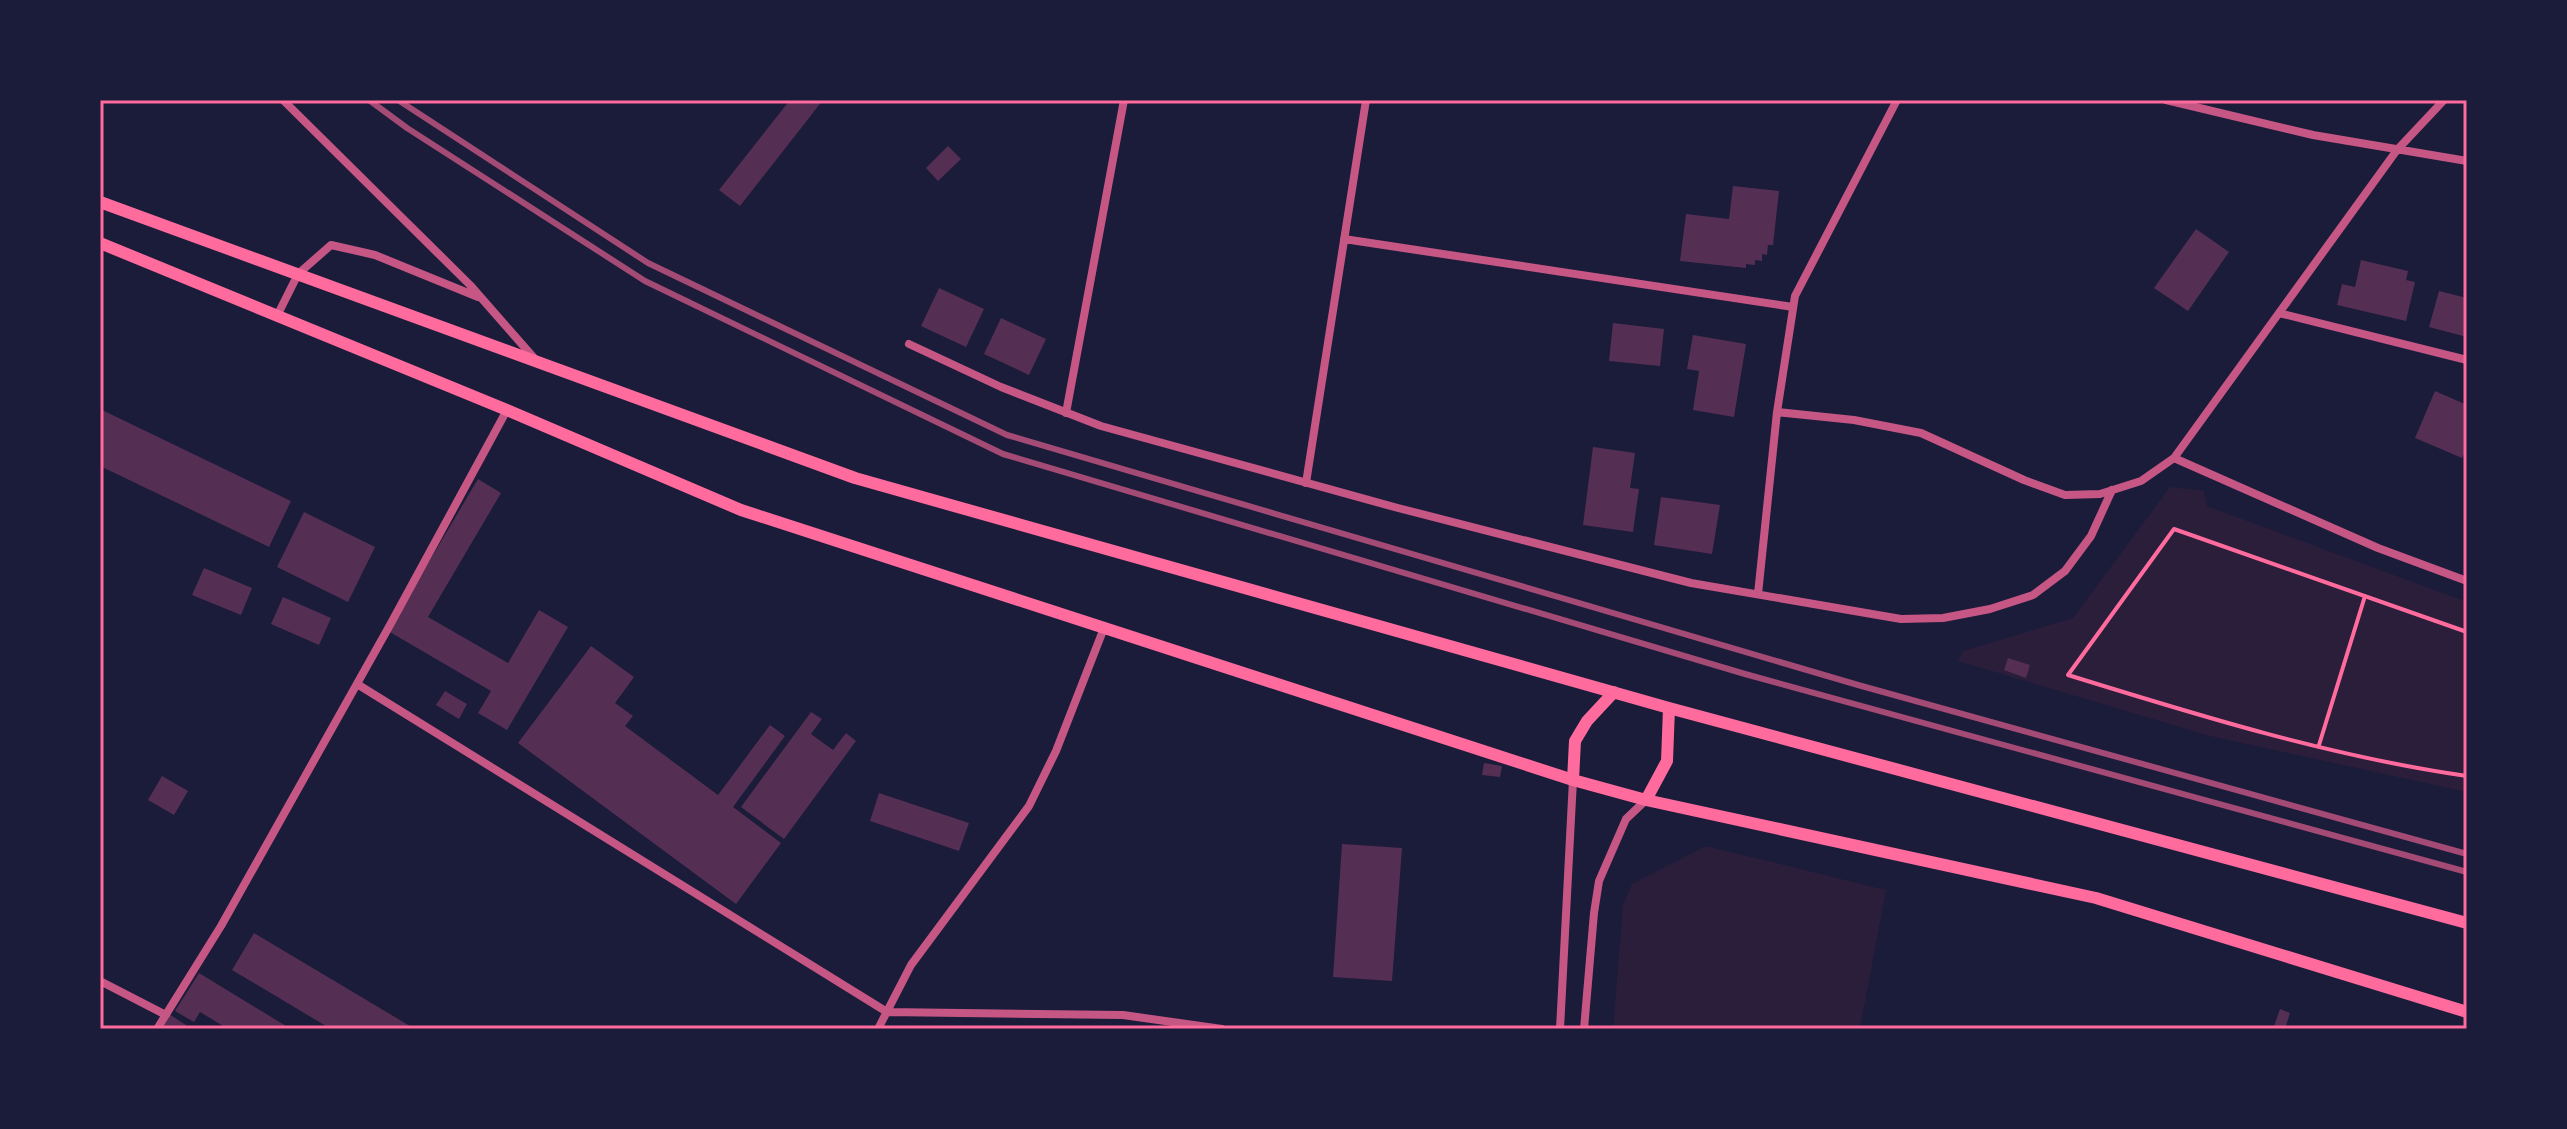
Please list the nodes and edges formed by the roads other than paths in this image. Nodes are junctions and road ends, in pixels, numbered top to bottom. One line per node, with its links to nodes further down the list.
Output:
1 (283, 100): 13 (street)
2 (1124, 100): 22 (street)
3 (1366, 100): 10 (street)
4 (1897, 100): 14 (street)
5 (2166, 100): 7 (street)
6 (2444, 100): 7 (street)
7 (2397, 150): 8 (street); 15 (street)
8 (2467, 161)
9 (100, 202): 12 (main road)
10 (1344, 239): 14 (street); 24 (street)
11 (100, 243): 16 (main road)
12 (298, 274): 13 (street); 16 (street); 19 (main road)
13 (482, 299): 19 (street)
14 (1793, 307): 21 (street)
15 (2279, 313): 18 (street); 23 (street)
16 (277, 316): 20 (main road)
17 (909, 344): 22 (street)
18 (2467, 360)
19 (537, 362): 30 (main road)
20 (507, 410): 28 (main road); 29 (street)
21 (1777, 412): 25 (street); 27 (street)
22 (1066, 413): 24 (street)
23 (2174, 458): 25 (street); 26 (street)
24 (1306, 483): 27 (street)
25 (2112, 490): 27 (street)
26 (2467, 581)
27 (1758, 594)
28 (1104, 628): 32 (main road); 36 (street)
29 (357, 684): 36 (street); 38 (street)
30 (1614, 692): 31 (main road); 32 (main road)
31 (1669, 708): 33 (main road); 34 (main road)
32 (1573, 780): 33 (main road); 42 (street)
33 (1646, 800): 37 (main road); 43 (street)
34 (2467, 923)
35 (100, 981): 38 (street)
36 (887, 1012): 40 (street); 41 (street)
37 (2467, 1012)
38 (166, 1015): 39 (street)
39 (157, 1029)
40 (878, 1029)
41 (1222, 1029)
42 (1560, 1029)
43 (1584, 1029)

